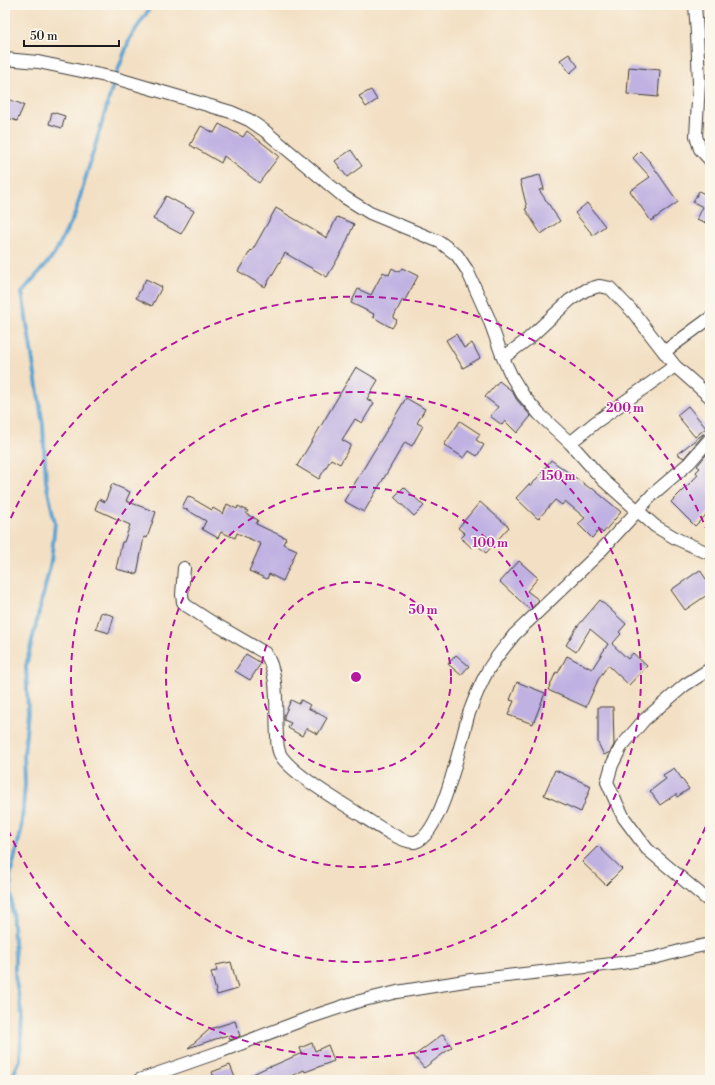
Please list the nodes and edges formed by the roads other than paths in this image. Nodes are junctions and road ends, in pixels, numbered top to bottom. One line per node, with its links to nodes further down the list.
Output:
1 (695, 5): 3 (street)
2 (5, 59): 6 (street)
3 (710, 160)
4 (710, 318): 5 (street)
5 (664, 352): 6 (street); 7 (street)
6 (503, 358): 10 (street)
7 (675, 366): 8 (street); 10 (street)
8 (710, 397)
9 (710, 439): 11 (street)
10 (570, 443): 11 (street)
11 (638, 510): 12 (street); 13 (street)
12 (710, 554)
13 (184, 568)
14 (710, 669): 15 (street)
15 (710, 902)
16 (710, 944): 17 (street)
17 (138, 1080)

